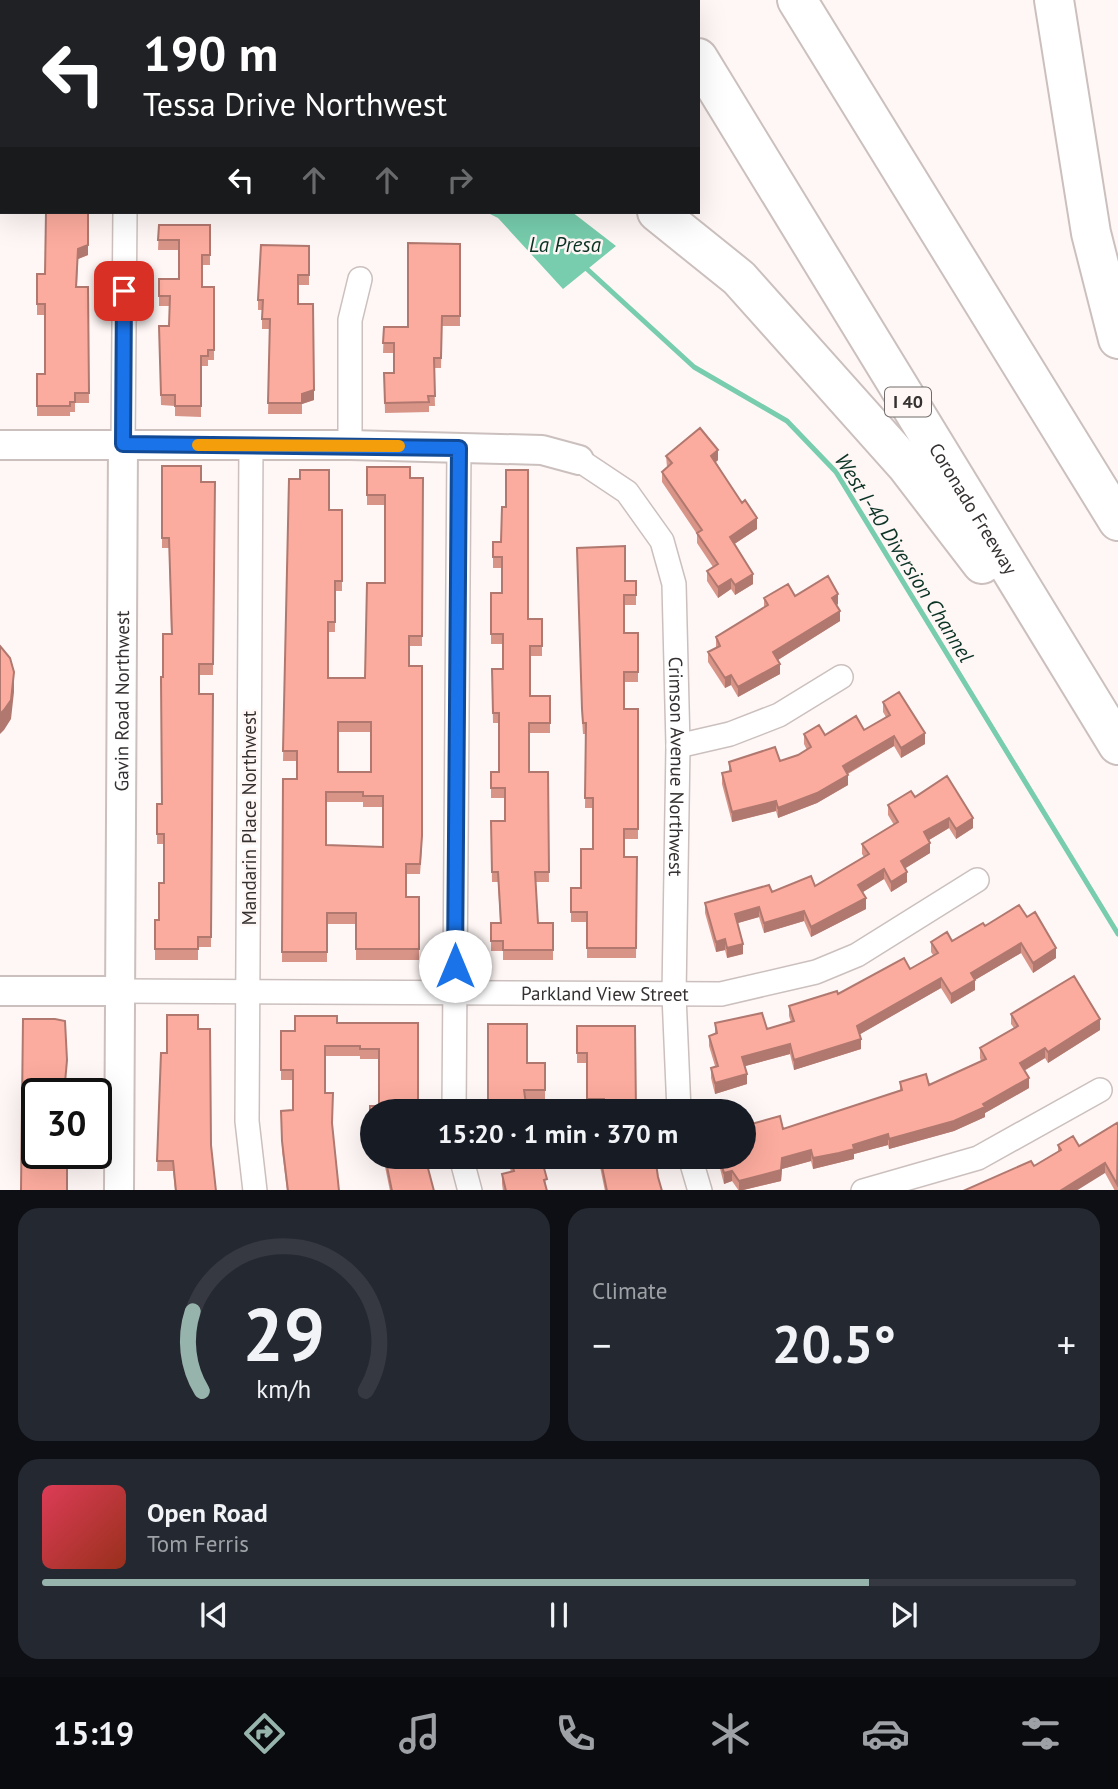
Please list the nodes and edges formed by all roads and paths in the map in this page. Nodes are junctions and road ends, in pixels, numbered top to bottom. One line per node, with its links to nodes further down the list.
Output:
1 (797, 0): 14 (highway)
2 (1054, 0): 7 (highway)
3 (700, 61): 17 (highway, Coronado Freeway / I 40)
4 (125, 214): 8 (street, Gavin Road Northwest)
5 (659, 214): 17 (highway)
6 (360, 279): 11 (street)
7 (1118, 339)
8 (123, 444): 9 (street); 10 (street); 20 (street, Gavin Road Northwest)
9 (0, 445)
10 (251, 445): 11 (street); 21 (street, Mandarin Place Northwest)
11 (350, 445): 12 (street)
12 (459, 448): 13 (street); 22 (street)
13 (579, 460): 16 (street, Crimson Avenue Northwest)
14 (1118, 521)
15 (841, 677): 16 (street)
16 (678, 746): 23 (street, Crimson Avenue Northwest)
17 (1118, 747)
18 (977, 880): 23 (street, Parkland View Street)
19 (0, 991): 20 (street)
20 (120, 991): 21 (street, Parkland View Street); 29 (street, Gavin Road Northwest)
21 (248, 992): 22 (street, Parkland View Street); 30 (street, Mandarin Place Northwest)
22 (455, 993): 23 (street, Parkland View Street); 25 (street)
23 (674, 995): 26 (street, Crimson Avenue Northwest)
24 (1100, 1090): 33 (street)
25 (454, 1099)
26 (678, 1099)
27 (464, 1169): 31 (street)
28 (694, 1169): 32 (street)
29 (119, 1190)
30 (255, 1190)
31 (470, 1190)
32 (700, 1190)
33 (866, 1190)

